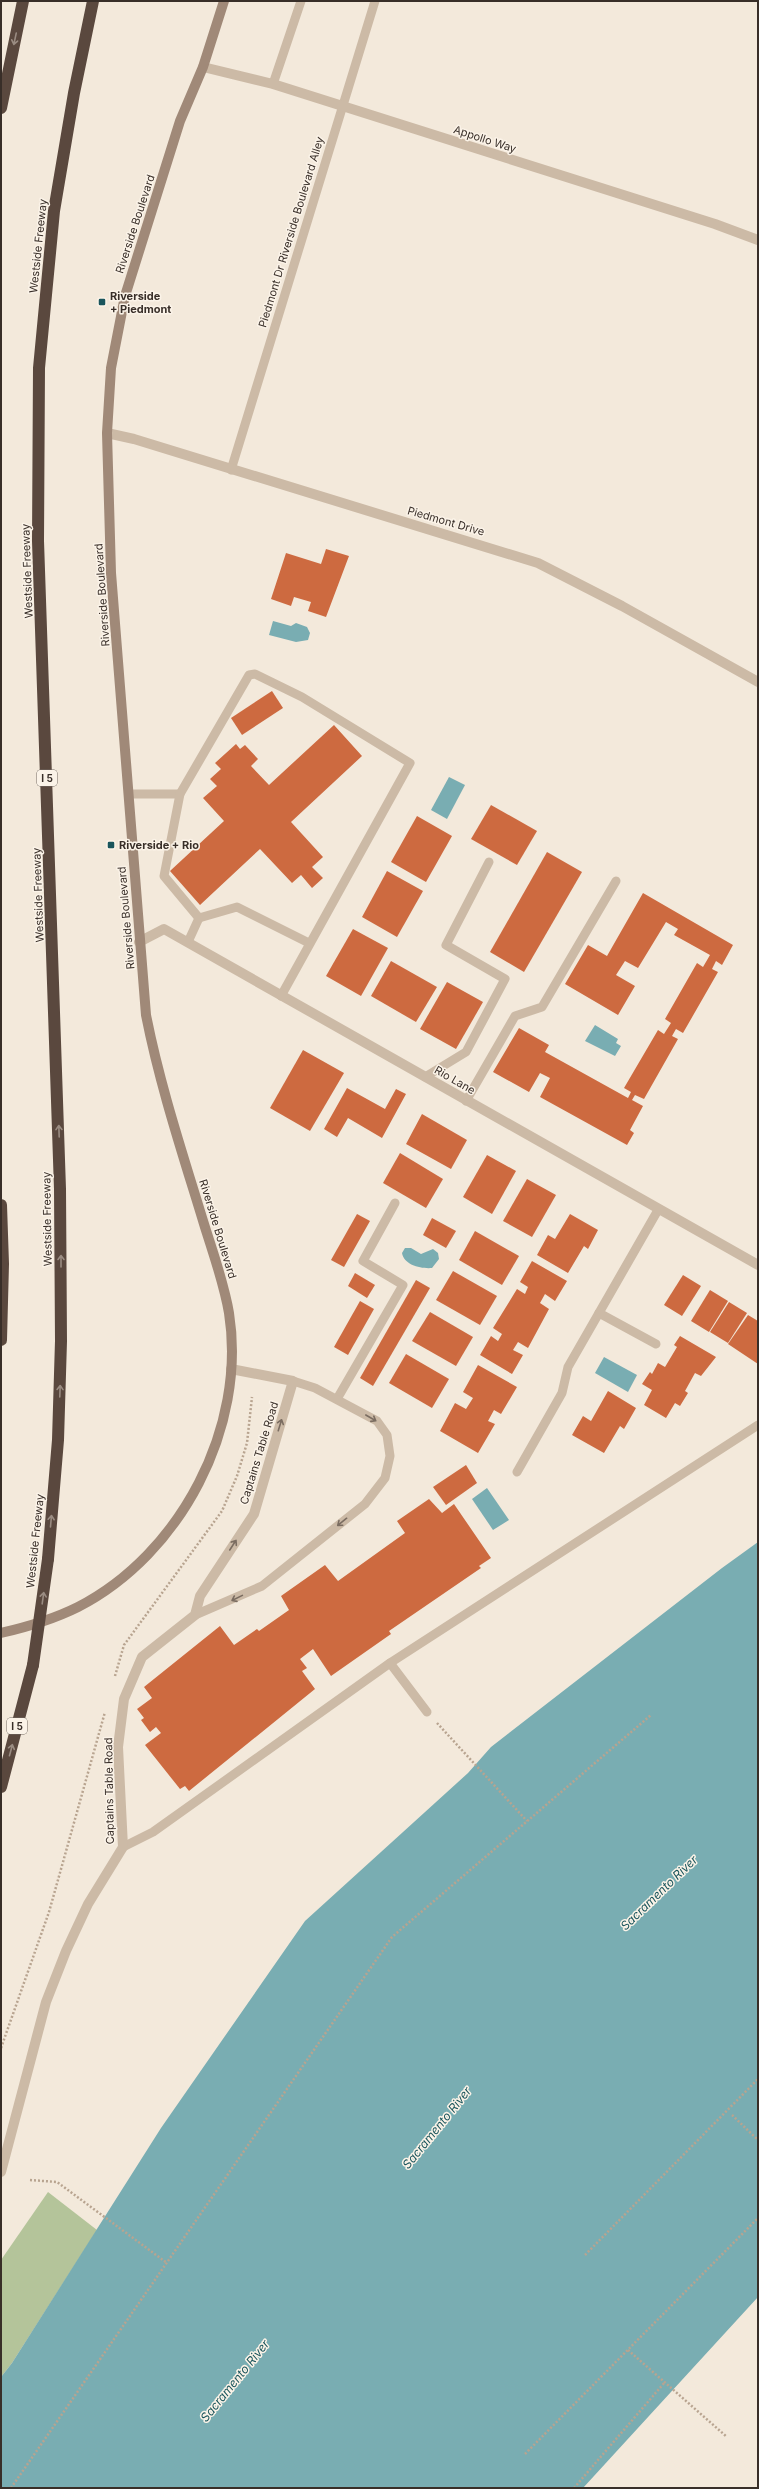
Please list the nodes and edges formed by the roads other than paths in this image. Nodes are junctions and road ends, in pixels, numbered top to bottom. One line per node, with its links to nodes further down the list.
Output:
1 (23, 1): 9 (highway, one-way to 9)
2 (93, 1): 41 (highway, Westside Freeway / I 5, one-way to 2, bridge)
3 (224, 1): 6 (street, Riverside Boulevard)
4 (301, 1): 7 (lane)
5 (374, 1): 8 (lane, Piedmont Dr Riverside Boulevard Alley)
6 (203, 67): 7 (street, Appollo Way); 11 (street, Riverside Boulevard)
7 (273, 84): 8 (street, Appollo Way)
8 (341, 106): 10 (street, Appollo Way); 12 (lane, Piedmont Dr Riverside Boulevard Alley)
9 (1, 108)
10 (758, 240)
11 (107, 433): 12 (street, Piedmont Drive); 14 (street, Riverside Boulevard)
12 (231, 470): 13 (street, Piedmont Drive)
13 (758, 682)
14 (129, 794): 15 (lane); 19 (street, Riverside Boulevard)
15 (180, 794): 18 (lane); 21 (lane)
16 (490, 862): 23 (lane)
17 (616, 881): 24 (lane)
18 (199, 918): 20 (lane); 21 (lane)
19 (139, 942): 20 (street, Rio Lane); 32 (street, Riverside Boulevard)
20 (188, 942): 22 (street, Rio Lane)
21 (309, 943): 22 (lane)
22 (280, 996): 23 (street, Rio Lane)
23 (425, 1077): 24 (street, Rio Lane)
24 (466, 1101): 27 (street, Rio Lane)
25 (395, 1203): 34 (lane)
26 (1, 1205): 30 (highway)
27 (658, 1210): 28 (street, Rio Lane); 29 (lane)
28 (758, 1265)
29 (599, 1313): 31 (lane); 36 (lane)
30 (1, 1340)
31 (656, 1344)
32 (231, 1369): 33 (street); 38 (street, Riverside Boulevard)
33 (293, 1381): 34 (lane); 37 (street, Captains Table Road, one-way to 33)
34 (337, 1398): 37 (lane, one-way to 37)
35 (758, 1425): 39 (lane)
36 (517, 1472)
37 (195, 1616): 42 (street, Captains Table Road)
38 (1, 1634)
39 (390, 1663): 40 (lane); 42 (lane)
40 (427, 1712)
41 (1, 1787)
42 (123, 1847): 43 (street, Captains Table Road)
43 (1, 2172)

